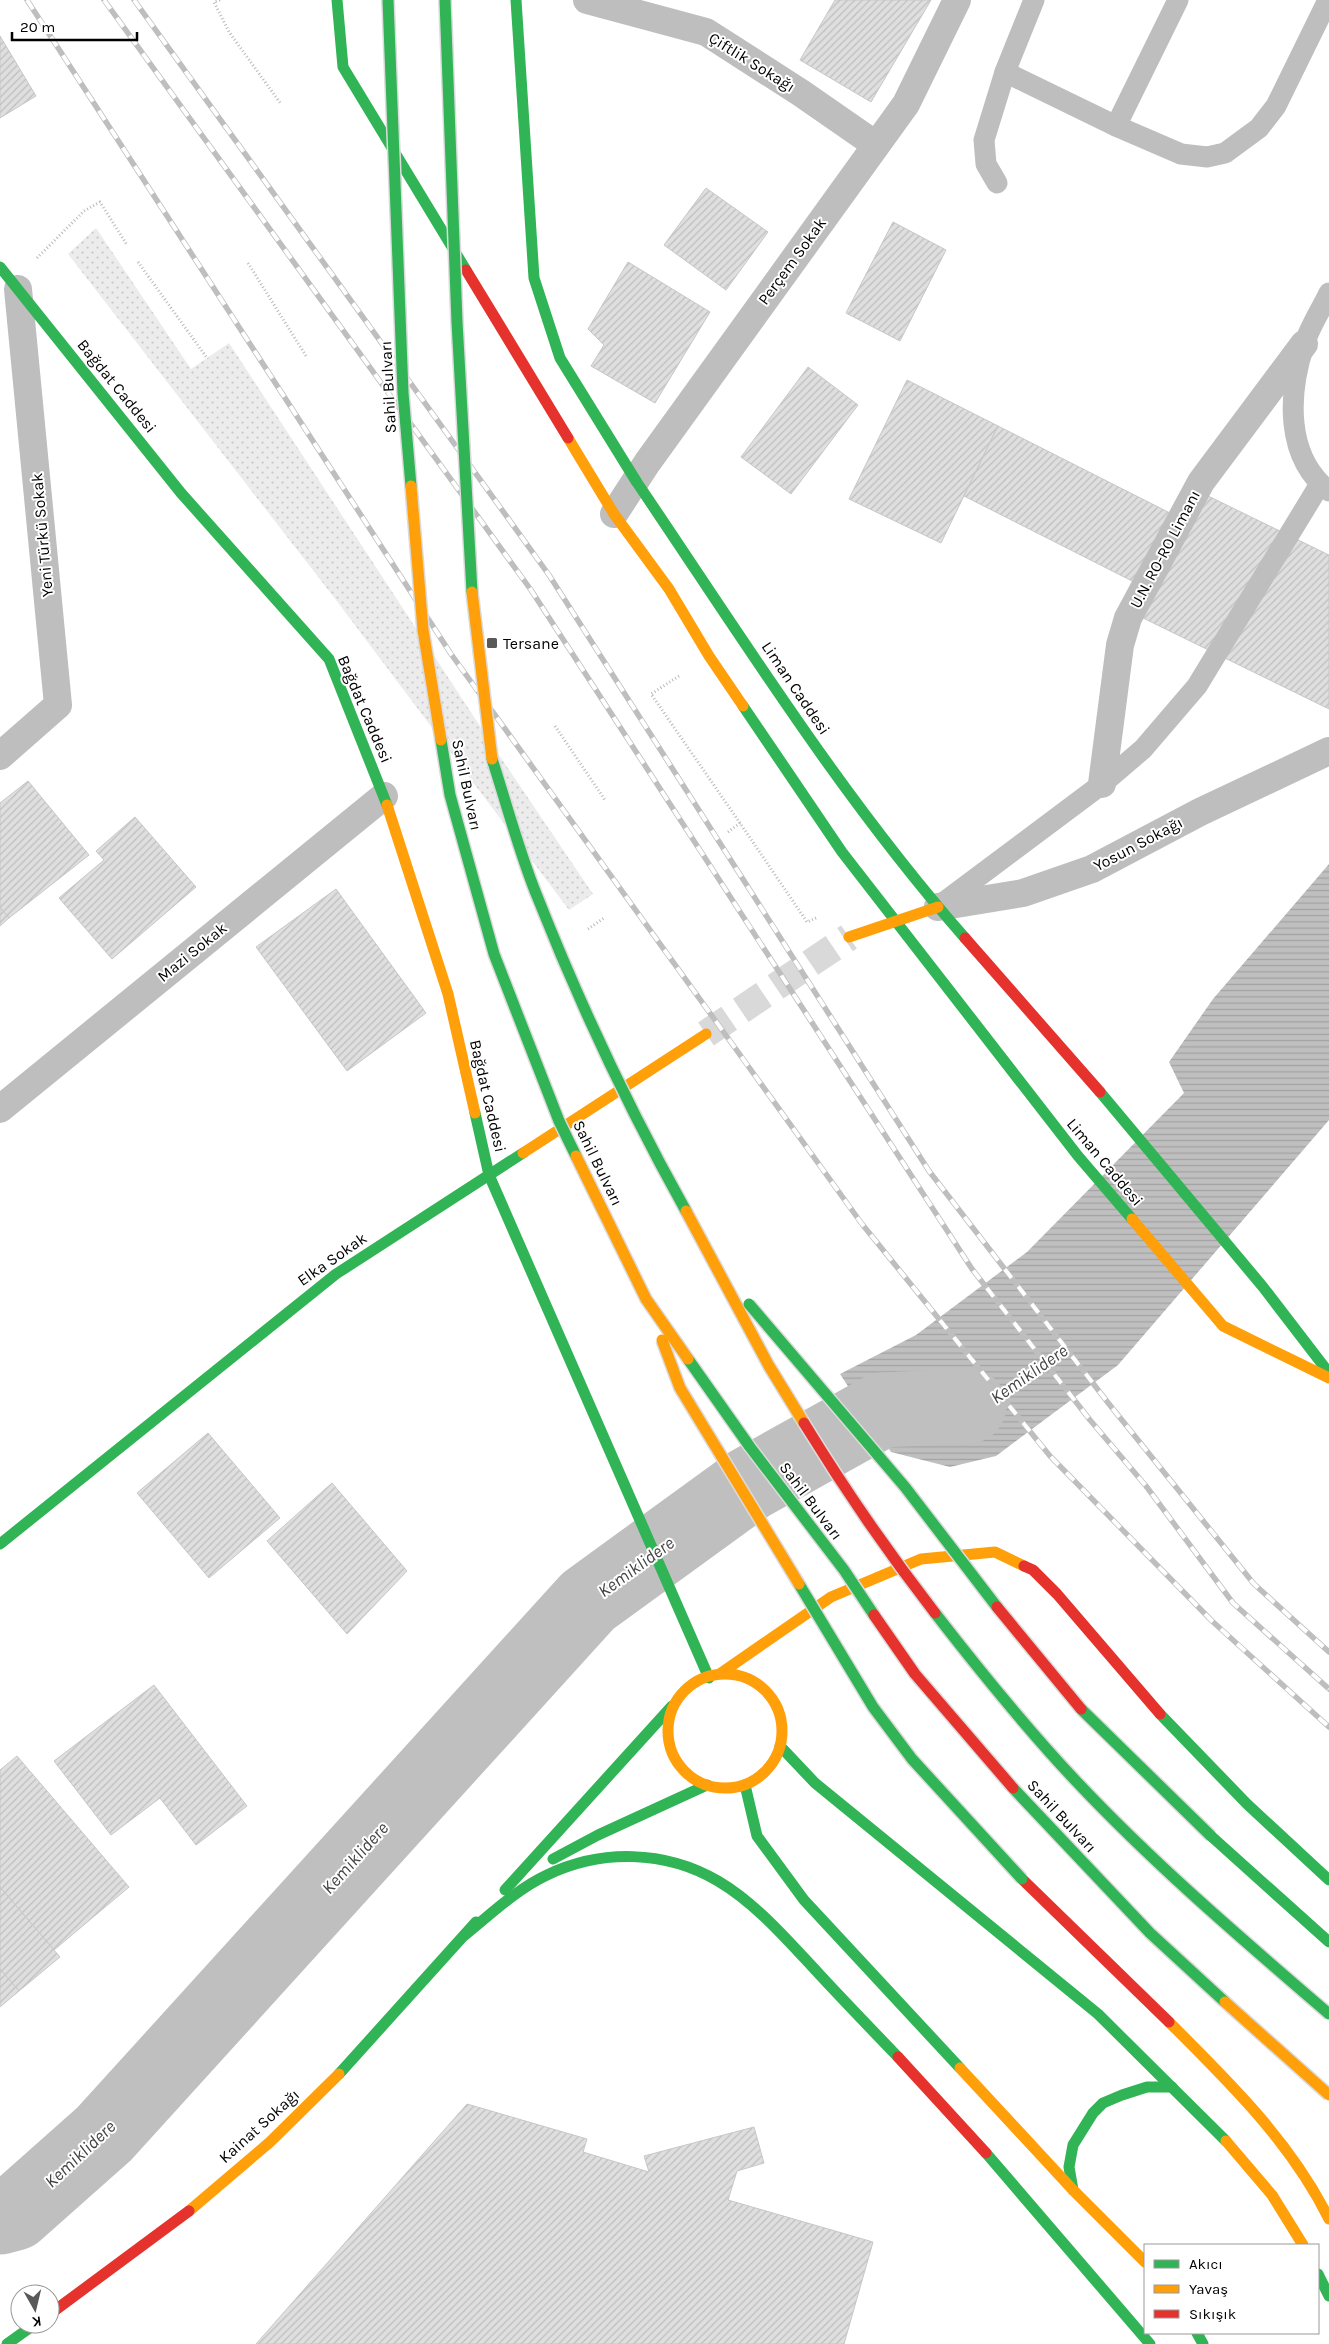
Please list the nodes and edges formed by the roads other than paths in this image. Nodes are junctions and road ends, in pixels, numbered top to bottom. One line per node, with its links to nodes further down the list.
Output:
1 (337, 0): 20 (main road, Liman Caddesi)
2 (388, 0): 32 (main road, Sahil Bulvarı, bridge)
3 (445, 0): 31 (main road, Sahil Bulvarı, bridge)
4 (516, 0): 18 (main road, Liman Caddesi)
5 (587, 0): 12 (street, Çiftlik Sokağı)
6 (957, 0): 12 (street, Perçem Sokak)
7 (1034, 0): 10 (lane)
8 (1178, 0): 11 (lane)
9 (1328, 0): 11 (lane)
10 (1005, 72): 11 (lane); 13 (lane)
11 (1116, 126)
12 (876, 145): 18 (street, Perçem Sokak)
13 (997, 183)
14 (0, 267): 15 (main road, Bağdat Caddesi)
15 (16, 285): 22 (street, Yeni Türkü Sokak); 24 (main road, Bağdat Caddesi)
16 (1329, 293): 17 (lane, U.N. RO-RO Limanı)
17 (1304, 344): 19 (lane, U.N. RO-RO Limanı); 23 (street, U.N. RO-RO Limanı)
18 (636, 481): 20 (street, Perçem Sokak); 25 (main road, Liman Caddesi)
19 (1324, 488): 23 (lane, U.N. RO-RO Limanı)
20 (614, 514): 26 (main road, Liman Caddesi)
21 (1329, 751): 25 (street, Yosun Sokağı)
22 (0, 756)
23 (1102, 784): 25 (lane, U.N. RO-RO Limanı)
24 (384, 796): 29 (street, Mazi Sokak); 30 (main road, Bağdat Caddesi)
25 (938, 907): 26 (main road); 33 (main road, Liman Caddesi)
26 (895, 920): 27 (main road); 34 (main road, Liman Caddesi)
27 (849, 937)
28 (706, 1034): 30 (main road, Elka Sokak)
29 (0, 1109)
30 (489, 1175): 35 (main road, Elka Sokak); 37 (main road, Bağdat Caddesi)
31 (718, 1268): 44 (main road, bridge); 45 (main road, Sahil Bulvarı, bridge)
32 (646, 1300): 47 (main road, Sahil Bulvarı, bridge); 49 (main road, bridge)
33 (1329, 1373)
34 (1329, 1378)
35 (0, 1544)
36 (721, 1673): 37 (main road); 39 (main road); 42 (main road)
37 (709, 1678): 38 (main road)
38 (672, 1706): 40 (main road); 43 (main road)
39 (780, 1746): 41 (main road); 46 (main road)
40 (707, 1785): 41 (main road); 43 (main road)
41 (745, 1785): 48 (main road)
42 (1329, 1880)
43 (464, 1935): 54 (main road, Kainat Sokağı); 57 (main road)
44 (1329, 1942)
45 (1329, 2014)
46 (1172, 2087): 48 (main road); 50 (main road)
47 (1329, 2095)
48 (1073, 2190): 51 (main road)
49 (1329, 2219)
50 (1302, 2244)
51 (1144, 2261)
52 (1319, 2276): 53 (main road)
53 (1329, 2296)
54 (60, 2307)
55 (21, 2334): 56 (main road)
56 (7, 2344)
57 (1150, 2344)

